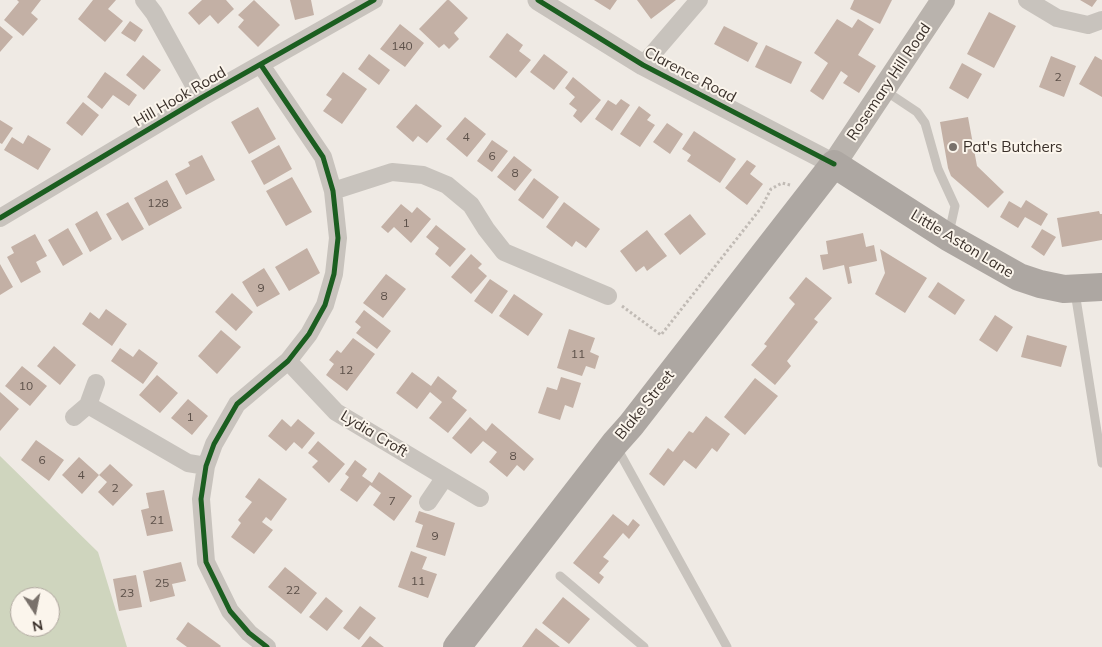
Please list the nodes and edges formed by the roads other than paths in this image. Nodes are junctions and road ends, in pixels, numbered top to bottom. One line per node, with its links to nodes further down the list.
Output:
1 (144, 0): 11 (street)
2 (374, 0): 9 (street, Hill Hook Road)
3 (538, 0): 8 (street, Clarence Road)
4 (699, 0): 8 (street)
5 (943, 0): 10 (main road, Rosemary Hill Road)
6 (1028, 0): 7 (street)
7 (1102, 20)
8 (643, 65): 12 (street, Clarence Road)
9 (261, 66): 11 (street, Hill Hook Road); 13 (street)
10 (883, 90): 12 (main road, Rosemary Hill Road); 15 (lane)
11 (201, 98): 14 (street, Hill Hook Road)
12 (834, 164): 15 (main road, Little Aston Lane); 23 (main road, Blake Street)
13 (332, 190): 18 (street); 19 (street)
14 (0, 218)
15 (948, 237): 17 (main road, Little Aston Lane)
16 (1102, 287): 17 (main road, Little Aston Lane)
17 (1075, 289): 24 (lane)
18 (608, 296)
19 (288, 361): 25 (street); 26 (street, Lydia Croft)
20 (96, 383): 21 (street)
21 (88, 405): 22 (street); 25 (street)
22 (74, 417)
23 (615, 443): 31 (main road, Blake Street); 33 (lane)
24 (1102, 463)
25 (206, 466): 30 (street)
26 (445, 477): 27 (street, Lydia Croft); 28 (street)
27 (480, 498)
28 (428, 502)
29 (560, 576): 32 (lane)
30 (267, 647)
31 (457, 647)
32 (644, 647)
33 (727, 647)

